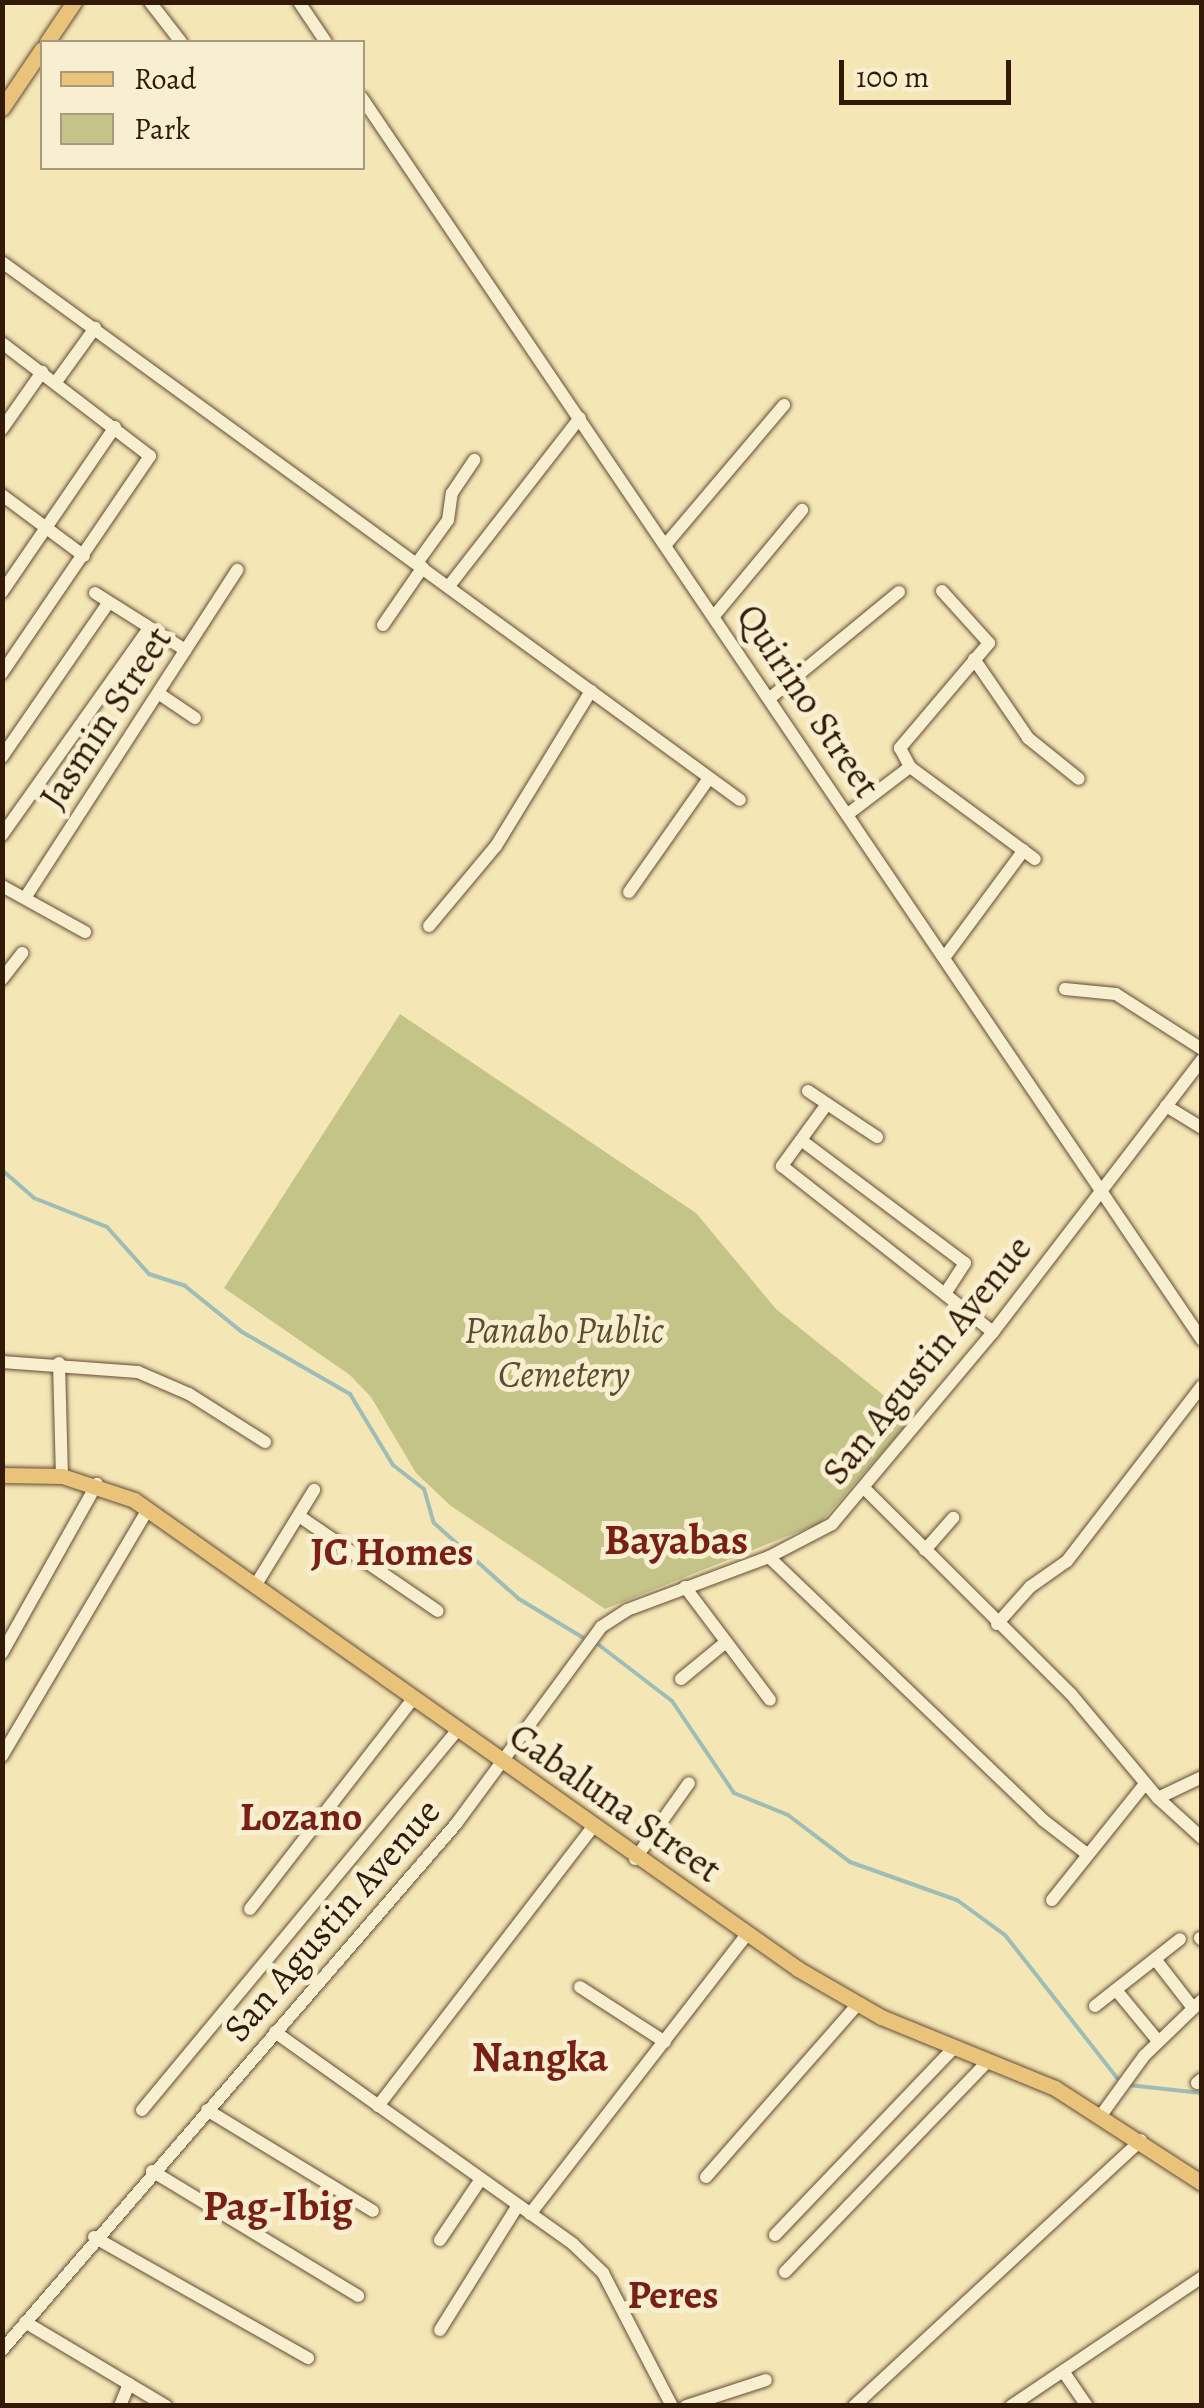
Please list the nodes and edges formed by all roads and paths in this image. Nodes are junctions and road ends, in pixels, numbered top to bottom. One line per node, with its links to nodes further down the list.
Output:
1 (74, 2): 4 (main road)
2 (150, 2): 5 (street)
3 (299, 2): 6 (street)
4 (48, 40)
5 (180, 40)
6 (325, 40)
7 (40, 52): 9 (main road)
8 (365, 102): 16 (street, Quirino Street)
9 (3, 107)
10 (2, 262): 11 (street)
11 (95, 328): 14 (street); 25 (street)
12 (4, 346): 13 (street)
13 (42, 372): 14 (street); 18 (street)
14 (56, 382): 17 (street)
15 (784, 405): 23 (street)
16 (580, 418): 23 (street, Quirino Street); 27 (street)
17 (116, 427): 22 (street); 24 (street)
18 (2, 429)
19 (474, 460): 25 (street)
20 (4, 501): 22 (street)
21 (802, 510): 33 (street)
22 (46, 527): 24 (street); 29 (street)
23 (667, 543): 33 (street, Quirino Street)
24 (84, 556): 38 (street)
25 (420, 565): 27 (street); 34 (street)
26 (237, 570): 36 (street, Jasmin Street)
27 (449, 586): 39 (street)
28 (942, 591): 37 (street)
29 (2, 592)
30 (899, 592): 41 (street)
31 (95, 593): 32 (street)
32 (109, 602): 35 (street); 43 (street)
33 (714, 616): 41 (street, Quirino Street)
34 (383, 625)
35 (149, 628): 36 (street); 49 (street)
36 (185, 650): 40 (street, Jasmin Street)
37 (974, 659): 44 (street); 46 (street)
38 (2, 673)
39 (591, 691): 45 (street); 53 (street)
40 (160, 694): 42 (street); 52 (street, Jasmin Street)
41 (770, 698): 48 (street, Quirino Street)
42 (195, 718)
43 (2, 757)
44 (910, 766): 48 (street); 56 (street)
45 (710, 778): 47 (street); 51 (street)
46 (1079, 778)
47 (740, 800)
48 (848, 814): 56 (street, Quirino Street)
49 (2, 835)
50 (2, 886): 52 (street)
51 (628, 892)
52 (25, 898): 54 (street)
53 (429, 926)
54 (85, 932)
55 (22, 952): 57 (street)
56 (944, 958): 67 (street, Quirino Street)
57 (2, 979)
58 (1066, 989): 59 (street)
59 (1202, 1049)
60 (1202, 1060): 63 (street, San Agustin Avenue)
61 (808, 1092): 62 (street)
62 (827, 1104): 65 (street); 66 (street)
63 (1166, 1106): 64 (street); 67 (street, San Agustin Avenue)
64 (1202, 1128)
65 (877, 1137)
66 (801, 1140): 68 (street); 68 (street)
67 (1100, 1190): 69 (street, Quirino Street); 70 (street, San Agustin Avenue)
68 (945, 1294): 70 (street)
69 (1196, 1322): 71 (street, Quirino Street)
70 (993, 1332): 79 (street, San Agustin Avenue)
71 (1202, 1340)
72 (2, 1362): 73 (street)
73 (59, 1362): 75 (street); 77 (street)
74 (1202, 1386): 89 (street)
75 (265, 1442)
76 (2, 1474): 77 (main road, Cabaluna Street)
77 (62, 1476): 78 (main road, Cabaluna Street)
78 (98, 1484): 81 (main road, Cabaluna Street); 91 (street)
79 (864, 1488): 84 (street); 85 (street, San Agustin Avenue)
80 (314, 1490): 82 (street)
81 (148, 1509): 86 (main road, Cabaluna Street); 96 (street)
82 (299, 1516): 86 (street); 88 (street)
83 (953, 1518): 84 (street)
84 (925, 1550): 89 (street)
85 (769, 1556): 87 (street, San Agustin Avenue); 104 (street)
86 (255, 1586): 93 (main road, Cabaluna Street)
87 (685, 1586): 90 (street); 97 (street, San Agustin Avenue)
88 (438, 1611)
89 (997, 1624): 100 (street)
90 (726, 1642): 92 (street); 94 (street)
91 (2, 1653)
92 (680, 1679)
93 (412, 1700): 95 (main road, Cabaluna Street); 107 (street)
94 (770, 1700)
95 (456, 1732): 97 (main road, Cabaluna Street); 122 (street)
96 (2, 1756)
97 (502, 1764): 102 (main road, Cabaluna Street); 116 (street, San Agustin Avenue)
98 (1202, 1777): 101 (street)
99 (689, 1782): 105 (street)
100 (1144, 1784): 101 (street); 104 (street)
101 (1158, 1798): 103 (street)
102 (592, 1828): 105 (main road, Cabaluna Street); 121 (street)
103 (1202, 1838)
104 (1087, 1854): 106 (street)
105 (635, 1859): 108 (main road, Cabaluna Street)
106 (1052, 1900)
107 (250, 1910)
108 (747, 1934): 114 (main road, Cabaluna Street); 117 (street)
109 (1180, 1940): 110 (street)
110 (1156, 1959): 112 (street); 113 (street)
111 (580, 1987): 117 (street)
112 (1116, 1990): 115 (street); 118 (street)
113 (1197, 2004): 118 (street)
114 (858, 2005): 119 (main road, Cabaluna Street); 127 (street)
115 (1096, 2006)
116 (275, 2032): 121 (street); 123 (street, San Agustin Avenue)
117 (665, 2042): 130 (street)
118 (1158, 2042): 124 (street)
119 (954, 2048): 120 (main road, Cabaluna Street); 132 (street)
120 (988, 2060): 124 (main road, Cabaluna Street); 135 (street)
121 (378, 2106): 128 (street)
122 (142, 2110)
123 (208, 2110): 126 (street, San Agustin Avenue); 131 (street)
124 (1102, 2114): 125 (main road, Cabaluna Street)
125 (1142, 2140): 129 (main road, Cabaluna Street); 149 (street)
126 (152, 2171): 133 (street, San Agustin Avenue); 137 (street)
127 (706, 2177)
128 (481, 2179): 130 (street); 134 (street)
129 (1202, 2183)
130 (524, 2210): 139 (street); 147 (street)
131 (373, 2211)
132 (774, 2236)
133 (94, 2237): 138 (street, San Agustin Avenue); 141 (street)
134 (440, 2240)
135 (785, 2272)
136 (1202, 2277): 142 (street)
137 (358, 2296)
138 (25, 2322): 140 (street, San Agustin Avenue); 144 (street)
139 (440, 2330)
140 (4, 2345)
141 (308, 2358)
142 (1064, 2371): 150 (street); 151 (street)
143 (766, 2380): 148 (street)
144 (130, 2384): 145 (street); 146 (street)
145 (120, 2406)
146 (166, 2406)
147 (672, 2406)
148 (686, 2406)
149 (854, 2406)
150 (1011, 2406)
151 (1087, 2406)

